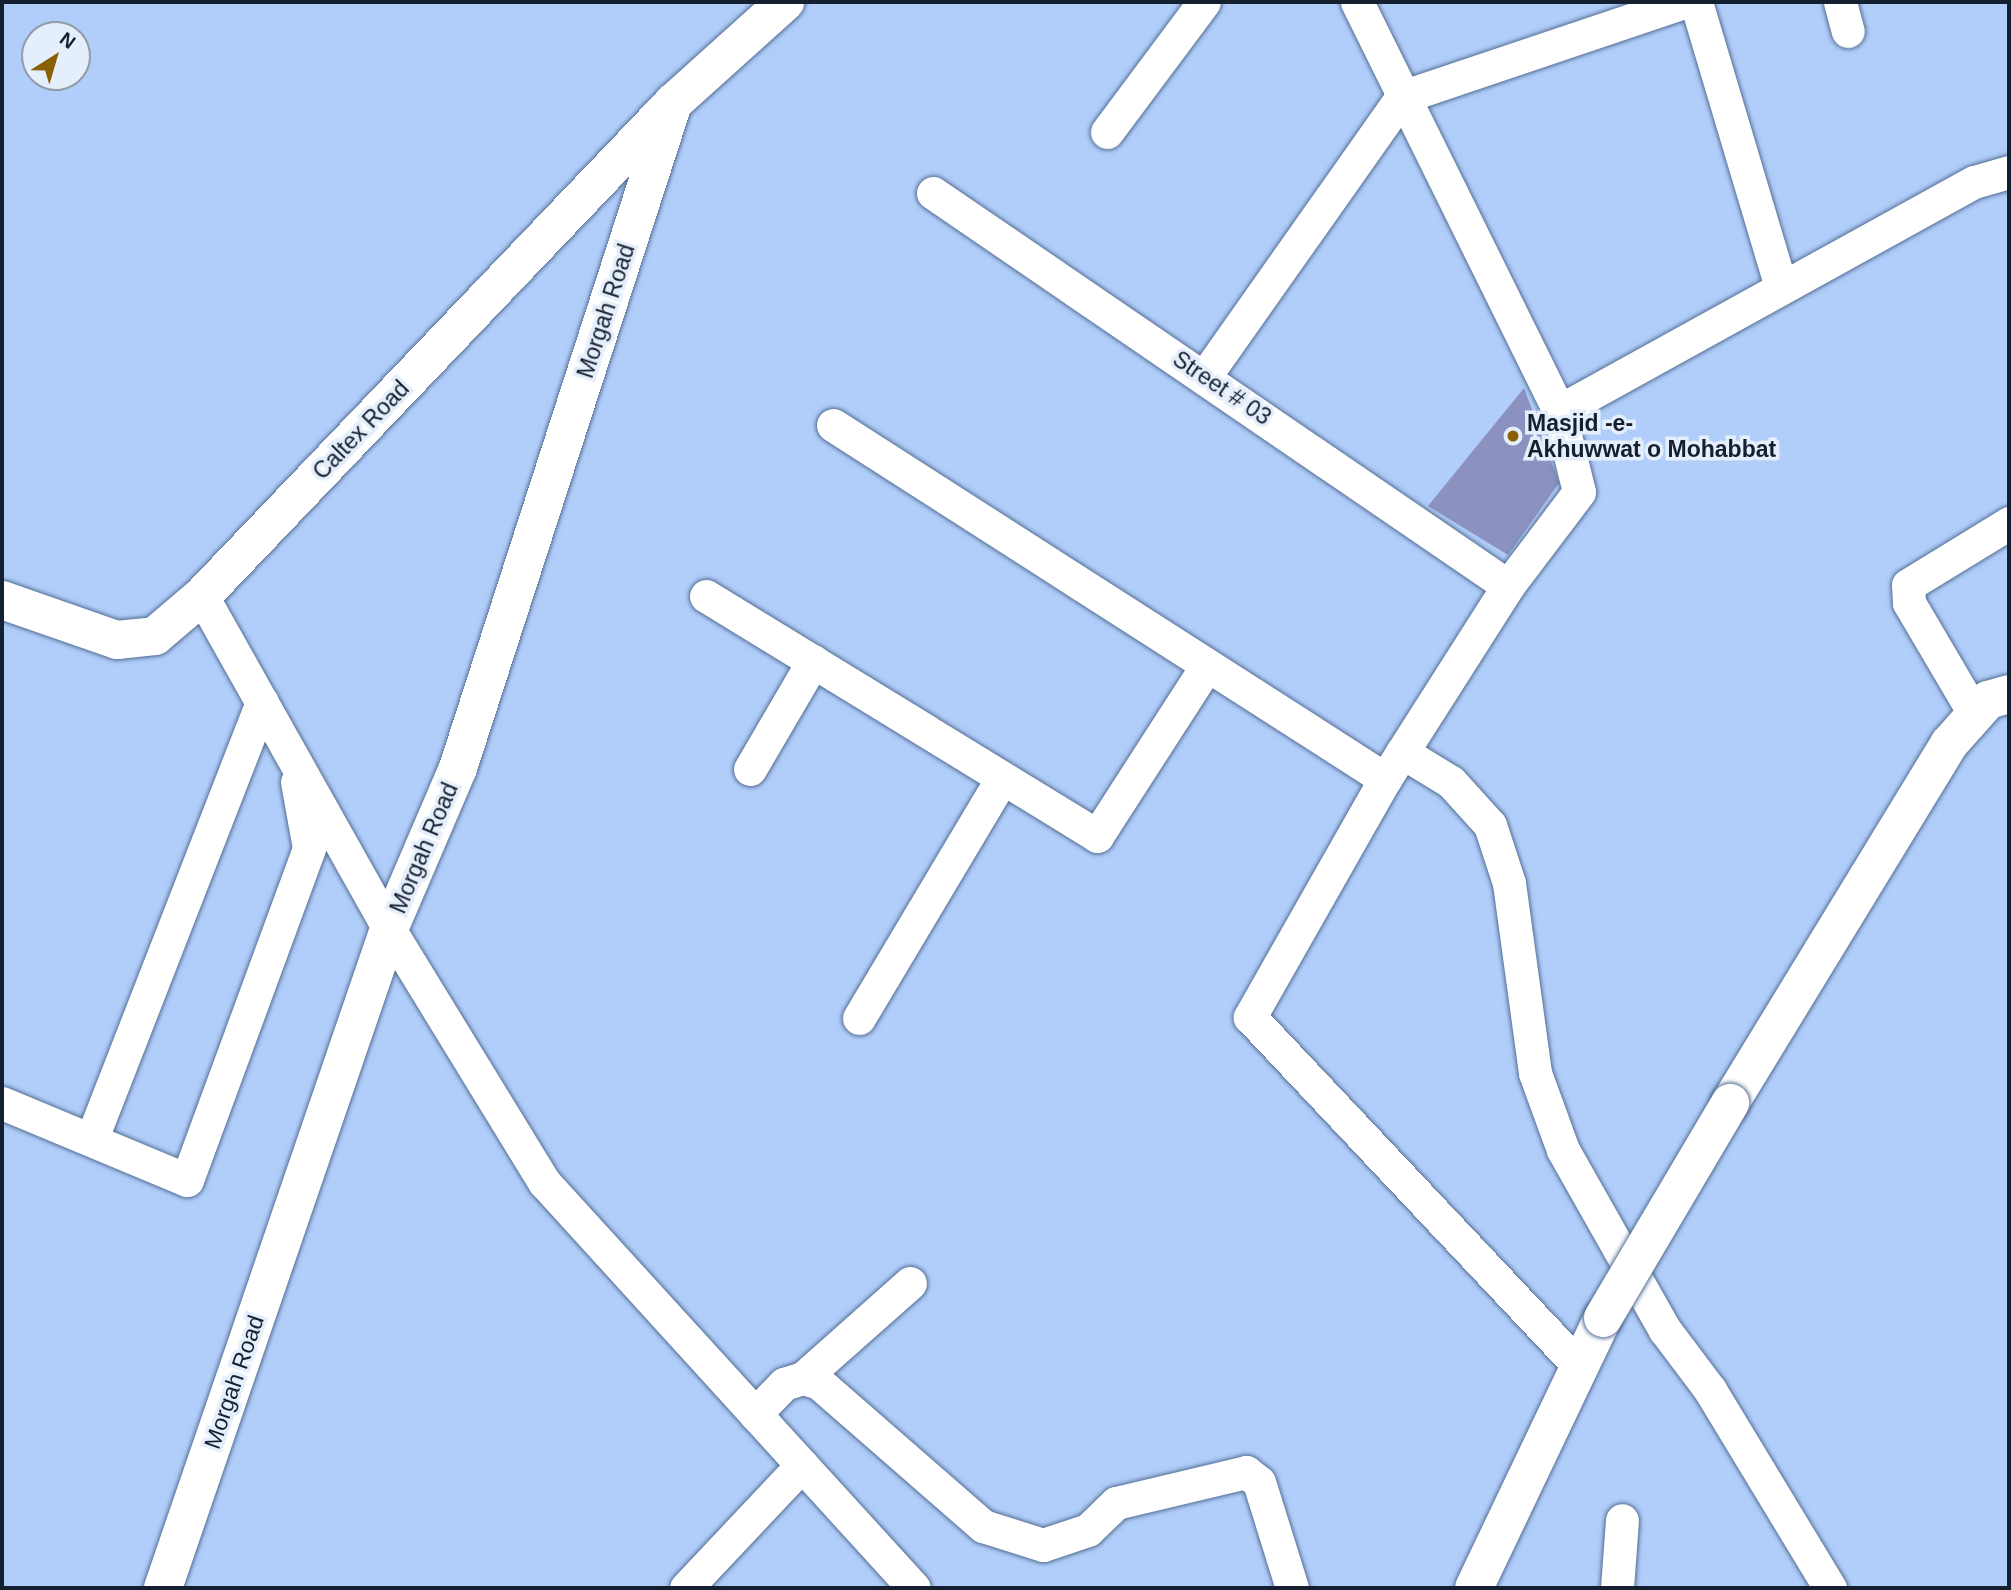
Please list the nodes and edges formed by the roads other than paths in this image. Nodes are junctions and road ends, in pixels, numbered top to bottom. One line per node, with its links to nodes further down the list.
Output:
1 (785, 2): 7 (street, Caltex Road)
2 (1204, 2): 8 (street)
3 (1357, 2): 6 (street)
4 (1684, 2): 6 (street)
5 (1696, 2): 11 (street)
6 (1402, 97): 12 (street); 13 (street)
7 (673, 103): 17 (street, Caltex Road); 29 (street, Morgah Road)
8 (1108, 132)
9 (2009, 172): 11 (street)
10 (933, 193): 12 (street, Street # 03)
11 (1781, 288): 13 (street)
12 (1205, 376): 16 (street, Street # 03)
13 (1559, 411): 16 (street)
14 (833, 425): 21 (street)
15 (2009, 523): 24 (street)
16 (1508, 586): 26 (street)
17 (202, 596): 19 (street, Caltex Road); 23 (street)
18 (706, 596): 20 (street)
19 (2, 600)
20 (813, 661): 27 (street); 28 (street)
21 (1207, 665): 26 (street); 28 (street)
22 (2009, 694): 24 (street)
23 (262, 702): 25 (street); 32 (street)
24 (1975, 715): 34 (street, bridge)
25 (293, 758): 29 (street); 32 (street)
26 (1394, 766): 34 (street); 45 (street)
27 (750, 769)
28 (1002, 778): 30 (street)
29 (389, 929): 36 (street); 39 (street, Morgah Road)
30 (859, 1018)
31 (2, 1103): 32 (street)
32 (92, 1138)
33 (911, 1283): 35 (street)
34 (1580, 1367): 43 (street)
35 (803, 1378): 36 (street); 42 (street)
36 (755, 1414): 37 (street)
37 (802, 1465): 40 (street); 41 (street)
38 (1622, 1520): 44 (street)
39 (163, 1588)
40 (686, 1588)
41 (914, 1588)
42 (1292, 1588)
43 (1474, 1588)
44 (1617, 1588)
45 (1830, 1588)

